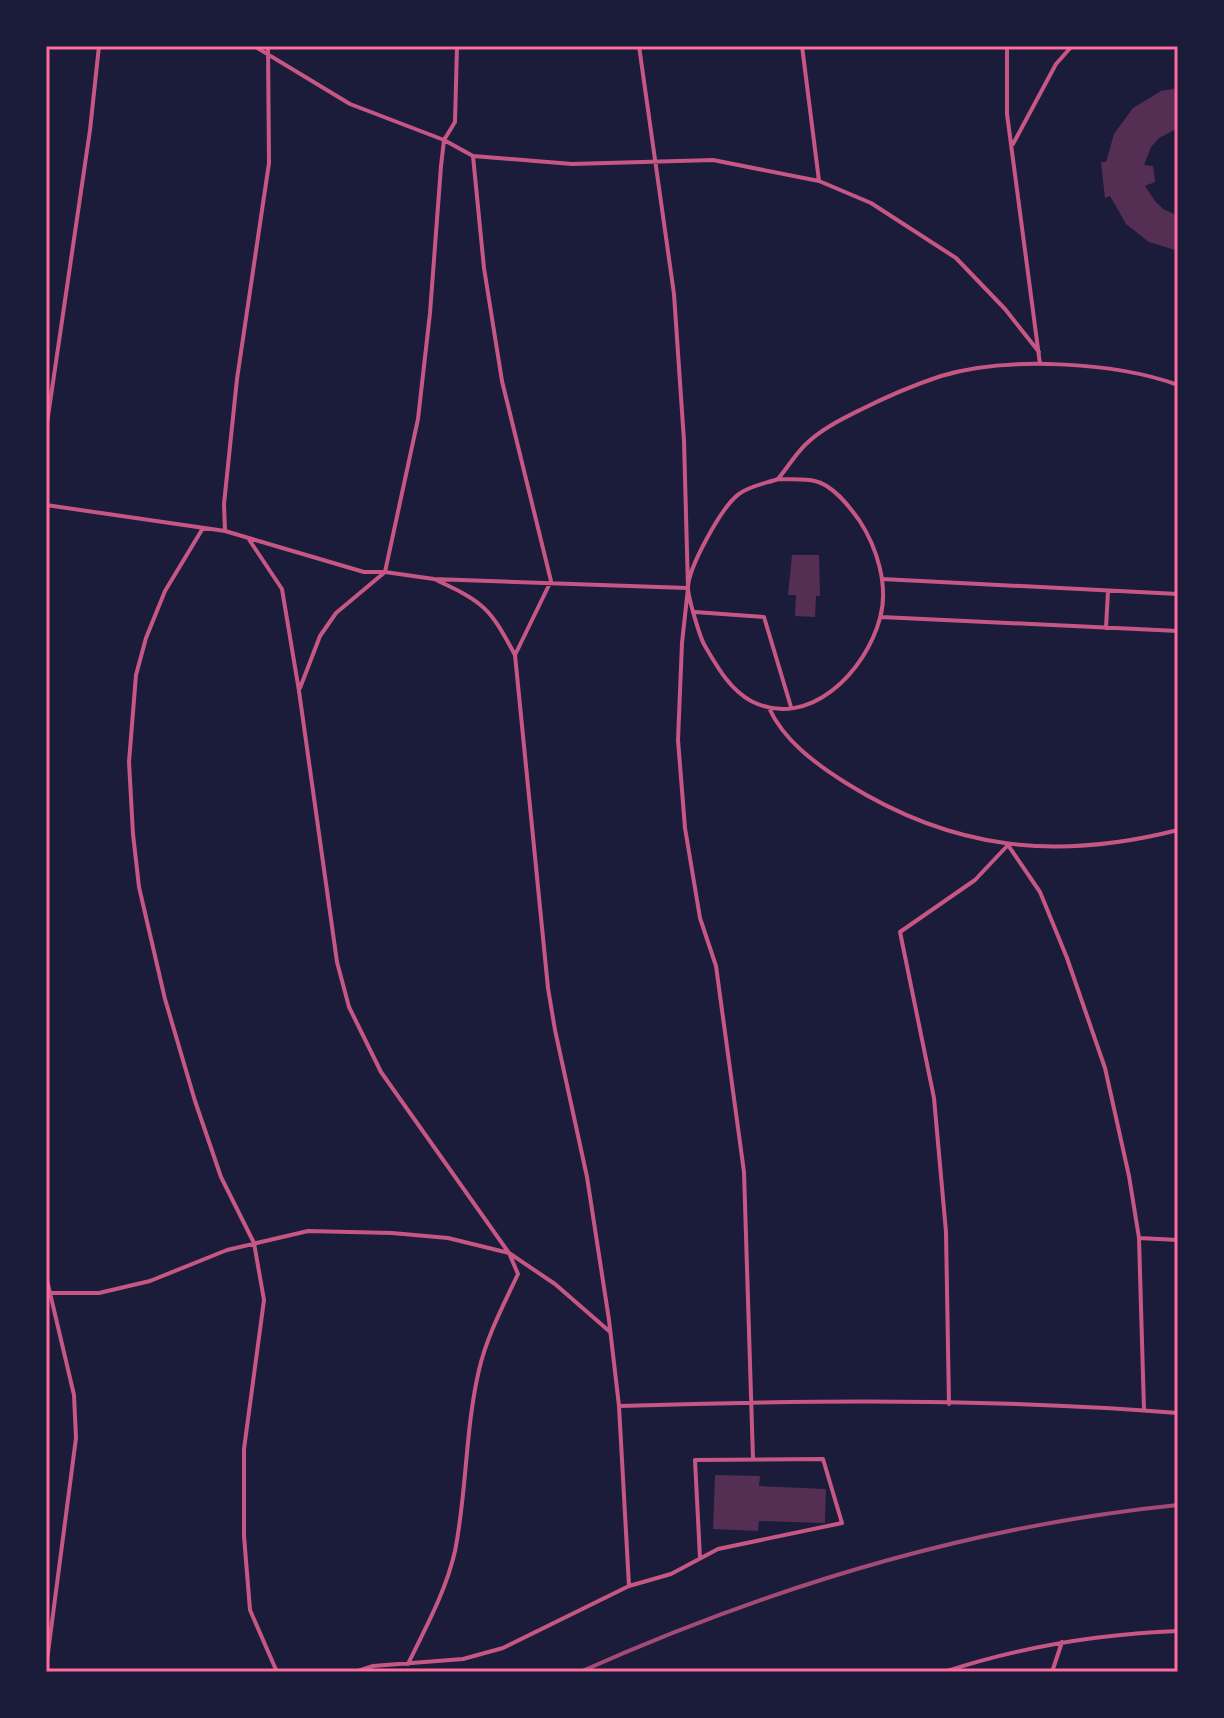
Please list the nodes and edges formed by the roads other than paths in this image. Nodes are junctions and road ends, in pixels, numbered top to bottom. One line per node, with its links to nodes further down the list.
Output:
1 (99, 46): 18 (lane)
2 (254, 46): 9 (lane)
3 (268, 46): 9 (lane)
4 (457, 46): 10 (lane)
5 (639, 46): 13 (lane)
6 (802, 46): 14 (lane)
7 (1007, 46): 11 (lane)
8 (1072, 46): 11 (lane)
9 (268, 54): 10 (lane); 22 (lane)
10 (444, 140): 12 (lane); 24 (lane)
11 (1011, 146): 15 (lane)
12 (473, 156): 13 (lane); 27 (lane)
13 (654, 163): 14 (lane); 28 (lane)
14 (819, 181): 15 (lane)
15 (1039, 352): 16 (lane)
16 (1040, 364): 17 (lane); 19 (lane)
17 (1178, 385)
18 (46, 430)
19 (778, 479): 26 (lane); 28 (lane)
20 (46, 505): 21 (lane)
21 (203, 528): 22 (lane); 43 (lane)
22 (225, 531): 23 (lane)
23 (248, 538): 24 (lane); 36 (lane)
24 (385, 572): 25 (lane); 36 (lane)
25 (434, 579): 27 (lane); 35 (lane)
26 (882, 579): 29 (lane); 32 (lane)
27 (551, 581): 28 (lane); 35 (lane)
28 (688, 588): 31 (lane); 48 (lane)
29 (1108, 591): 30 (lane); 33 (lane)
30 (1178, 594)
31 (695, 612): 37 (lane); 38 (lane)
32 (881, 617): 33 (lane); 37 (lane)
33 (1106, 629): 34 (lane)
34 (1178, 631)
35 (515, 655): 47 (lane)
36 (299, 691): 44 (lane)
37 (791, 707): 38 (lane)
38 (769, 708): 40 (lane)
39 (1178, 830): 40 (lane)
40 (1008, 845): 41 (lane); 49 (lane)
41 (1139, 1238): 42 (lane); 51 (lane)
42 (1178, 1240)
43 (254, 1243): 44 (lane); 46 (lane); 60 (lane)
44 (509, 1253): 47 (lane); 58 (lane)
45 (46, 1276): 46 (lane)
46 (48, 1294): 59 (lane)
47 (610, 1332): 50 (lane)
48 (750, 1402): 49 (lane); 50 (lane); 53 (lane)
49 (949, 1404): 51 (lane)
50 (619, 1406): 55 (lane)
51 (1144, 1410): 52 (lane)
52 (1178, 1413)
53 (753, 1459): 54 (lane); 54 (lane)
54 (700, 1558): 55 (lane)
55 (629, 1586): 58 (lane)
56 (1178, 1631): 57 (lane)
57 (1062, 1642): 62 (lane); 64 (lane)
58 (408, 1664): 61 (lane)
59 (46, 1668)
60 (277, 1672)
61 (355, 1672)
62 (945, 1672): 63 (lane)
63 (956, 1672)
64 (1052, 1672)

